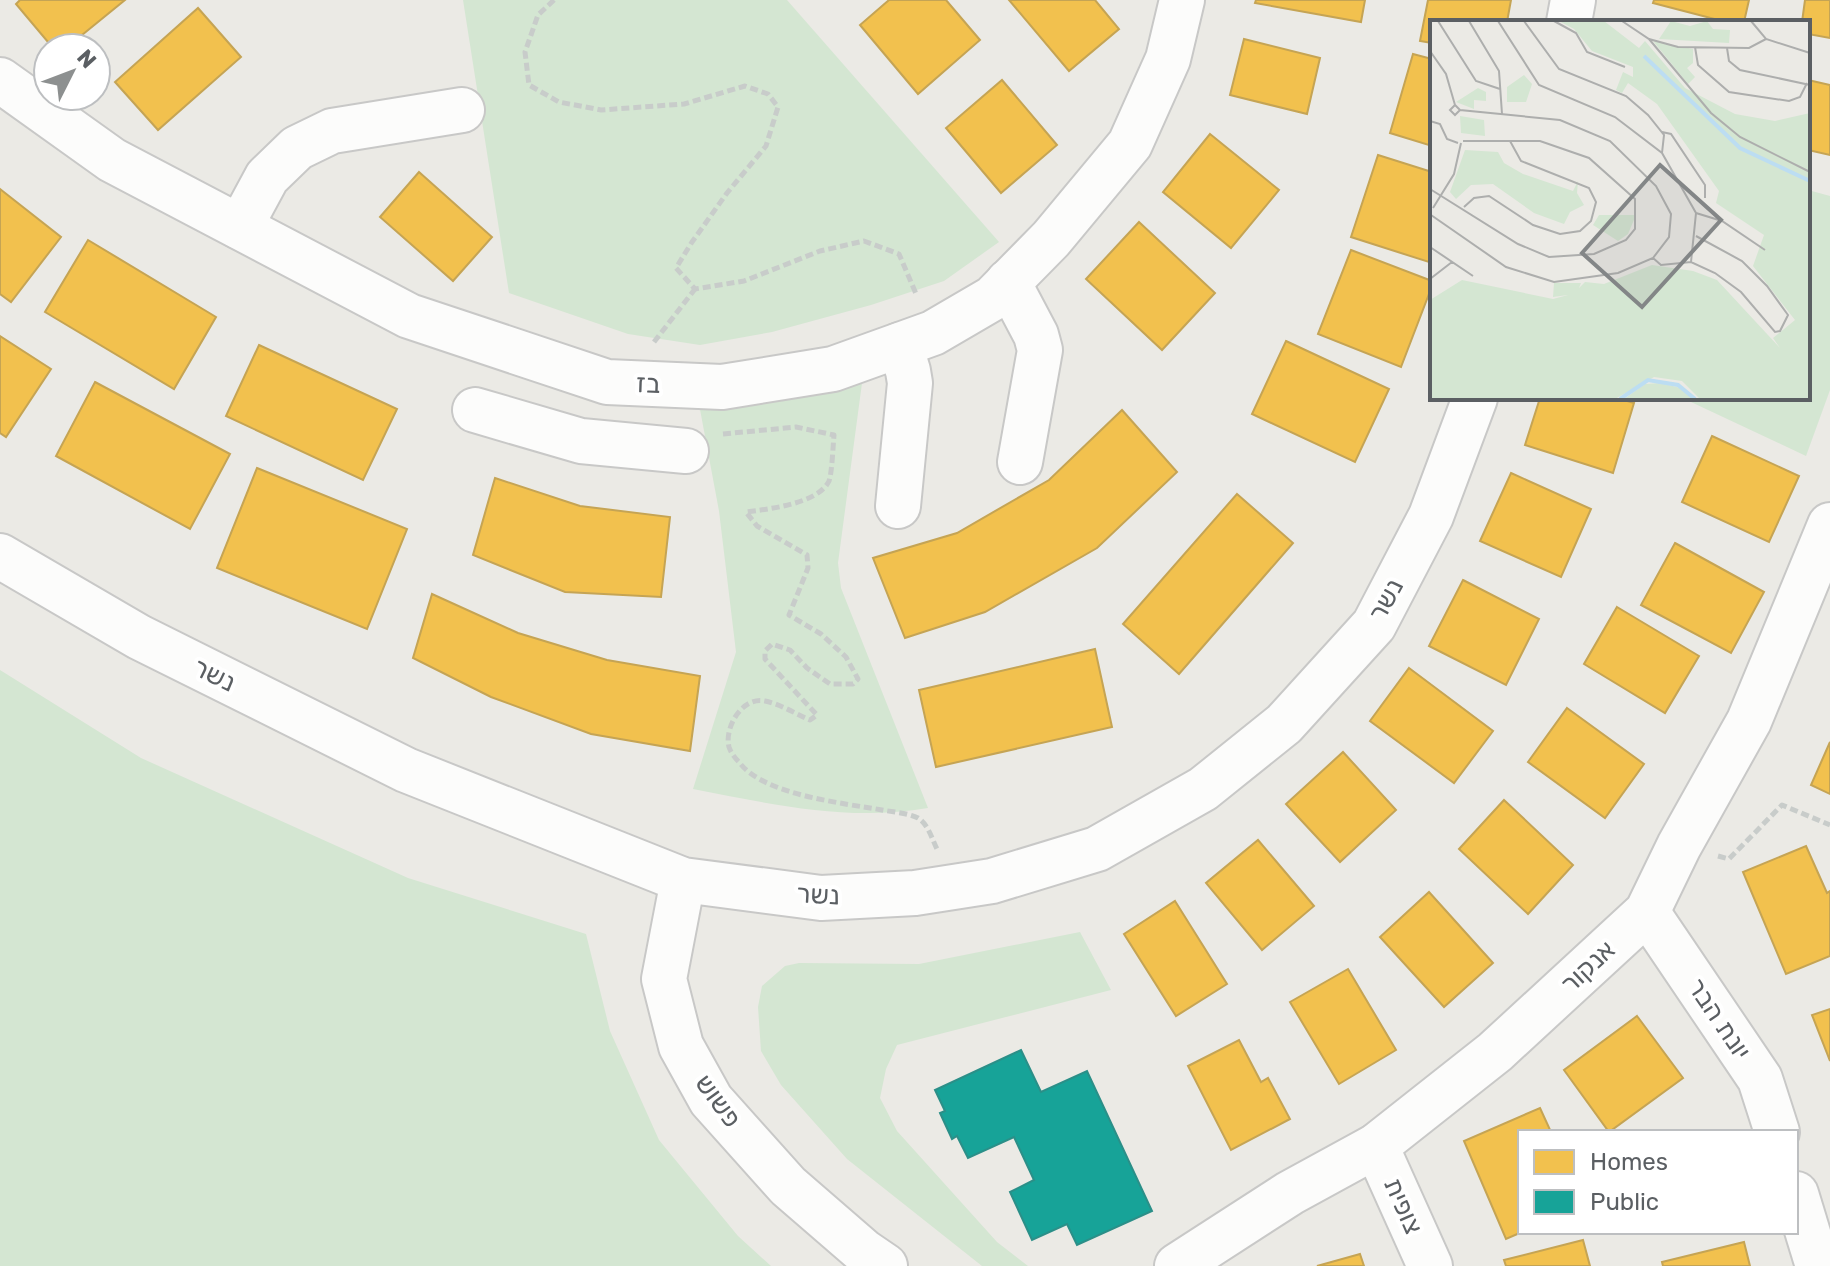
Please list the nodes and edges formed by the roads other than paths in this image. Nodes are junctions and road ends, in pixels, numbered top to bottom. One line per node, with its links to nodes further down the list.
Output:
1 (1182, 0): 7 (street, בז)
2 (1573, 0): 3 (street)
3 (1569, 20)
4 (0, 80): 6 (street, בז)
5 (462, 110): 6 (street)
6 (240, 227): 9 (street, בז)
7 (1008, 282): 8 (street, בז); 12 (street)
8 (917, 339): 9 (street, בז); 13 (street)
9 (535, 359): 11 (street)
10 (1474, 400): 16 (street, נשר)
11 (702, 442)
12 (1020, 462)
13 (898, 506)
14 (1830, 525): 17 (street, אנקור)
15 (0, 556): 16 (street, נשר)
16 (683, 880): 21 (street, פשוש)
17 (1647, 912): 18 (street, יונת הבר); 19 (street, אנקור)
18 (1776, 1130)
19 (1376, 1146): 22 (street, אנקור); 23 (street, צופית)
20 (1798, 1201): 24 (street)
21 (885, 1266)
22 (1177, 1266)
23 (1430, 1266)
24 (1818, 1266)

